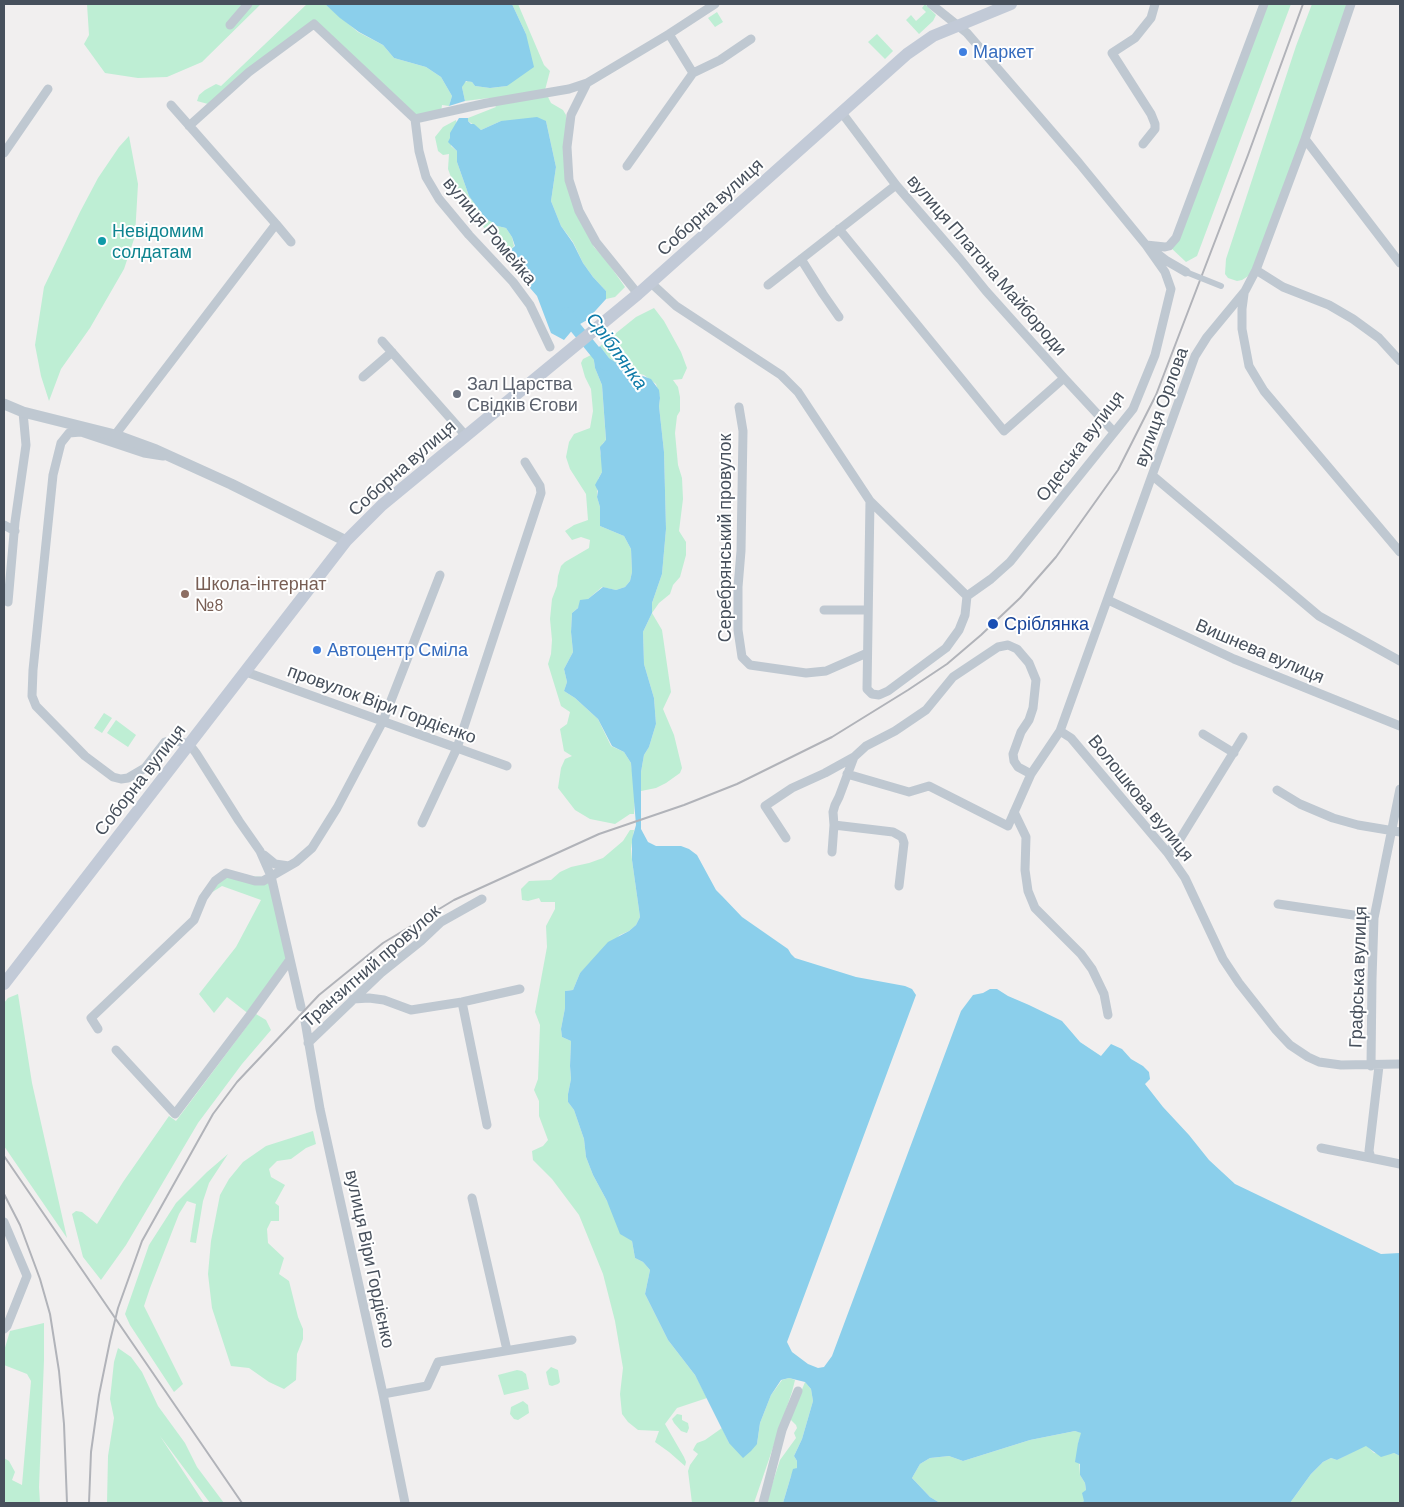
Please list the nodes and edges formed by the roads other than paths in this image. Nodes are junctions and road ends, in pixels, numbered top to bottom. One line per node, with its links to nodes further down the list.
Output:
1 (248, 4): 8 (street)
2 (715, 4): 10 (street)
3 (931, 4): 9 (street)
4 (1011, 4): 9 (main road, Соборна вулиця)
5 (1155, 4): 20 (street)
6 (1264, 4): 27 (street)
7 (1351, 4): 19 (street, вулиця Орлова)
8 (230, 25)
9 (957, 25): 16 (main road, Соборна вулиця); 27 (street)
10 (669, 34): 12 (street); 13 (street)
11 (751, 39): 12 (street)
12 (693, 73): 22 (street)
13 (587, 83): 17 (street); 36 (street)
14 (48, 89): 21 (street)
15 (170, 105): 18 (street)
16 (842, 113): 23 (street, вулиця Платона Майбороди); 32 (main road, Соборна вулиця)
17 (415, 119): 18 (street); 39 (street, вулиця Ромейка)
18 (189, 126): 24 (street)
19 (1305, 139): 29 (street); 30 (street, вулиця Орлова)
20 (1143, 144)
21 (4, 153)
22 (627, 166)
23 (896, 185): 25 (street); 43 (street, вулиця Платона Майбороди)
24 (276, 224): 26 (street); 48 (street)
25 (839, 230): 28 (street); 43 (street)
26 (292, 242)
27 (1146, 245): 31 (street); 47 (street, Одеська вулиця)
28 (801, 259): 33 (street); 37 (street)
29 (1400, 263)
30 (1256, 270): 35 (street, вулиця Орлова); 41 (street)
31 (1186, 272): 34 (street, bridge)
32 (651, 283): 36 (main road, Соборна вулиця); 53 (street)
33 (768, 285)
34 (1221, 286)
35 (1245, 291): 52 (street, вулиця Орлова); 57 (street)
36 (638, 294): 49 (main road, Соборна вулиця)
37 (839, 317)
38 (382, 341): 40 (street)
39 (550, 347)
40 (392, 352): 42 (street); 49 (street)
41 (1400, 361)
42 (362, 377)
43 (1064, 378): 47 (street, вулиця Платона Майбороди)
44 (4, 404): 46 (street)
45 (739, 407): 64 (street, Серебрянський провулок)
46 (25, 413): 48 (street); 55 (street)
47 (1114, 432): 59 (street, Одеська вулиця)
48 (115, 435): 50 (street)
49 (466, 436): 56 (main road, Соборна вулиця)
50 (175, 459): 56 (street); 72 (street)
51 (525, 462): 73 (street)
52 (1153, 476): 60 (street, вулиця Орлова); 65 (street)
53 (870, 501): 59 (street); 63 (street)
54 (4, 525): 55 (street)
55 (14, 531): 61 (street)
56 (346, 541): 66 (main road, Соборна вулиця)
57 (1400, 552)
58 (440, 575): 67 (street)
59 (968, 596): 64 (street)
60 (1108, 600): 68 (street, Вишнева вулиця); 69 (street, вулиця Орлова)
61 (8, 602)
62 (824, 610): 63 (street)
63 (867, 610): 64 (street)
64 (867, 653)
65 (1400, 661)
66 (246, 672): 67 (street, провулок Віри Гордієнко); 72 (main road, Соборна вулиця)
67 (383, 721): 73 (street, провулок Віри Гордієнко); 89 (street)
68 (1400, 726)
69 (1060, 731): 78 (street, вулиця Орлова); 88 (street, Волошкова вулиця)
70 (1204, 734): 74 (street)
71 (1243, 736): 74 (street)
72 (189, 744): 86 (street); 96 (main road, Соборна вулиця)
73 (456, 748): 76 (street, провулок Віри Гордієнко); 82 (street)
74 (1234, 753): 88 (street)
75 (854, 757): 77 (street); 78 (street); 85 (street)
76 (507, 766)
77 (847, 774): 81 (street, вулиця Орлова); 83 (street)
78 (1031, 774): 81 (street, вулиця Орлова)
79 (1400, 789): 84 (street, Графська вулиця)
80 (1276, 790): 84 (street)
81 (1014, 812): 101 (street)
82 (422, 823)
83 (834, 825): 87 (street); 91 (street)
84 (1396, 832): 94 (street, Графська вулиця)
85 (786, 838)
86 (260, 851): 89 (street); 90 (street)
87 (832, 852)
88 (1167, 852): 107 (street, Волошкова вулиця)
89 (290, 866): 90 (street)
90 (271, 876): 95 (street); 103 (street)
91 (899, 886)
92 (482, 899): 98 (street, Транзитний провулок)
93 (1278, 904): 94 (street)
94 (1374, 918): 107 (street, Графська вулиця)
95 (289, 961): 100 (street); 105 (street)
96 (4, 984)
97 (520, 989): 99 (street)
98 (353, 999): 99 (street); 104 (street, Транзитний провулок)
99 (462, 1002): 108 (street)
100 (301, 1007)
101 (1108, 1015)
102 (305, 1021): 104 (street, вулиця Віри Гордієнко)
103 (98, 1029)
104 (308, 1043): 118 (street, вулиця Віри Гордієнко)
105 (116, 1050)
106 (1400, 1064): 107 (street, Волошкова вулиця)
107 (1375, 1066): 110 (street, Графська вулиця)
108 (487, 1125)
109 (1321, 1148): 110 (street)
110 (1371, 1158): 111 (street)
111 (1400, 1164)
112 (472, 1198): 116 (street)
113 (4, 1222): 114 (street)
114 (4, 1329)
115 (572, 1340): 116 (street)
116 (507, 1350): 118 (street)
117 (798, 1391): 120 (street)
118 (383, 1394): 119 (street, вулиця Віри Гордієнко)
119 (405, 1503)
120 (763, 1503)

